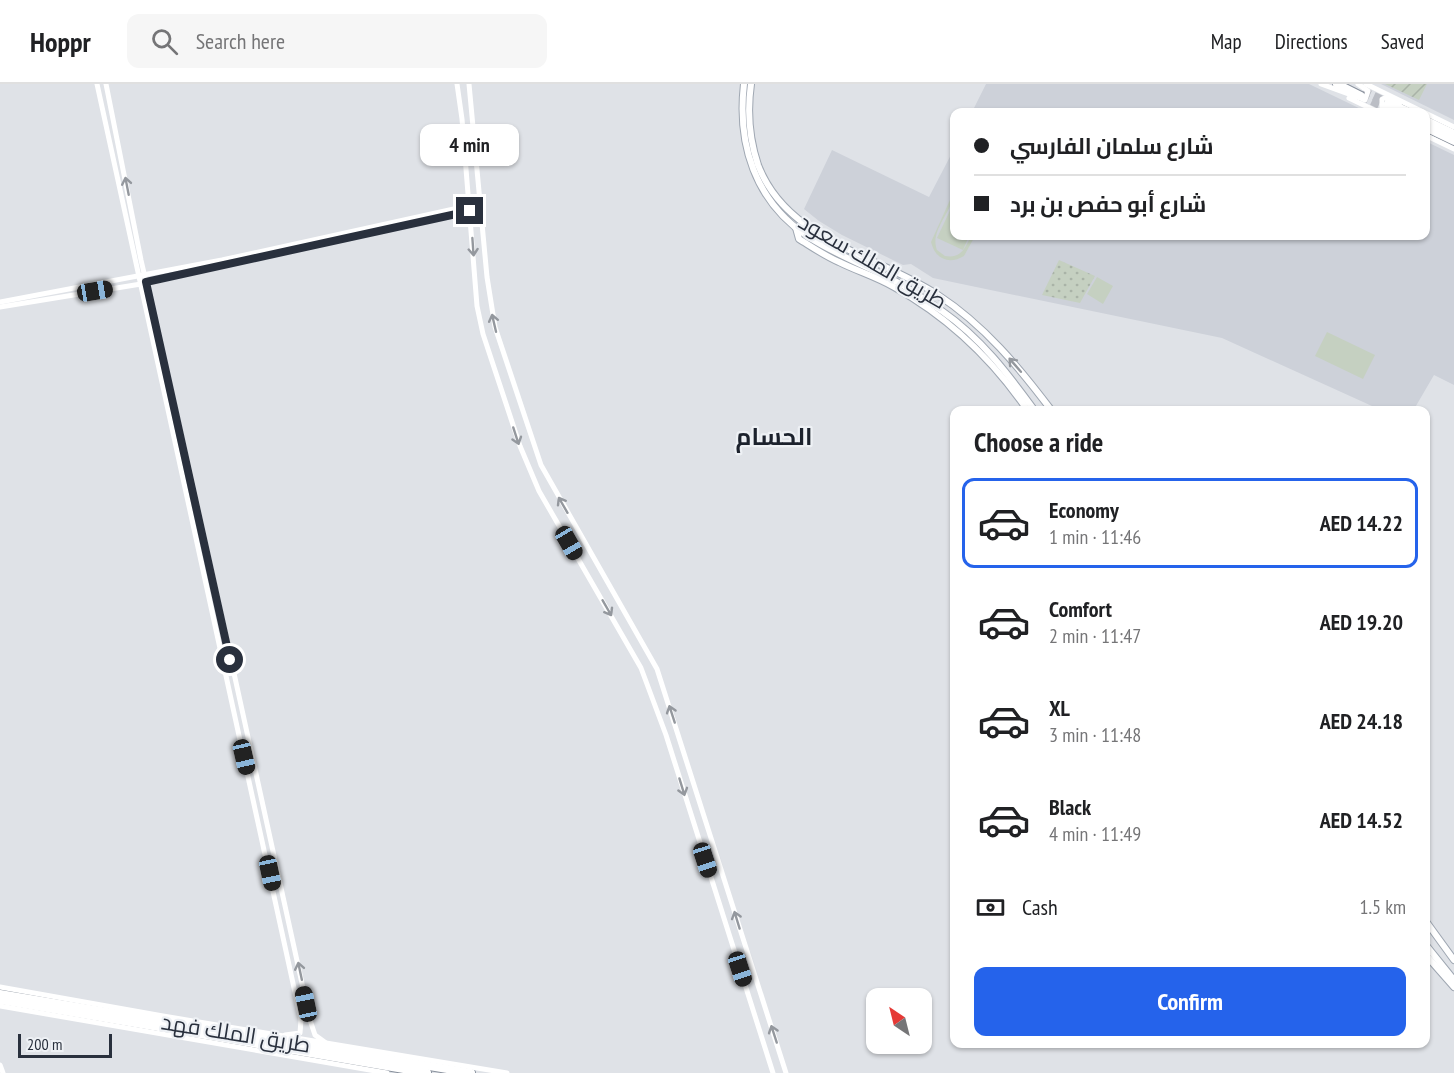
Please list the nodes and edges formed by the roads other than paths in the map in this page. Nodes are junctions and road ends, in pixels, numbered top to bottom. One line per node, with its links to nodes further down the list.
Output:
1 (97, 84): 24 (main road)
2 (106, 84): 24 (main road, one-way to 2)
3 (457, 84): 22 (main road)
4 (469, 84): 21 (main road)
5 (744, 84): 23 (main road, طريق الملك سعود)
6 (751, 84): 30 (main road, طريق الملك سعود, one-way to 6)
7 (1321, 84): 10 (main road); 11 (main road)
8 (1337, 84): 10 (highway)
9 (1349, 84): 10 (highway)
10 (1362, 89): 12 (main road)
11 (1382, 108)
12 (1407, 108)
13 (1430, 117): 15 (main road)
14 (1430, 122): 17 (highway)
15 (1454, 127)
16 (1430, 129): 19 (highway)
17 (1454, 134)
18 (1430, 137): 20 (main road)
19 (1454, 141)
20 (1454, 149)
21 (481, 205): 22 (main road); 56 (main road, one-way to 21)
22 (470, 207): 24 (main road); 25 (main road); 55 (main road, one-way to 55)
23 (796, 228): 28 (main road); 29 (main road, طريق الملك سعود)
24 (142, 276): 25 (main road); 26 (main road)
25 (144, 283): 27 (main road); 43 (main road); 44 (main road, one-way to 25)
26 (0, 302)
27 (0, 307)
28 (1024, 406)
29 (1031, 406)
30 (1048, 406)
31 (1430, 927): 34 (main road)
32 (1430, 950): 35 (main road)
33 (1430, 960): 37 (main road)
34 (1454, 960)
35 (1454, 980)
36 (0, 986): 45 (main road)
37 (1454, 987)
38 (0, 994): 53 (highway, طريق الملك فهد)
39 (0, 1000): 48 (highway, طريق الملك فهد)
40 (0, 1006): 41 (main road)
41 (31, 1012): 42 (main road); 50 (main road)
42 (0, 1013)
43 (301, 1020): 44 (main road); 45 (main road)
44 (310, 1020): 46 (main road)
45 (285, 1035): 46 (main road)
46 (326, 1043): 54 (main road)
47 (0, 1065): 49 (main road)
48 (405, 1070): 51 (highway); 52 (highway, طريق الملك فهد)
49 (3, 1073)
50 (387, 1073)
51 (422, 1073)
52 (427, 1073)
53 (471, 1073)
54 (507, 1073)
55 (773, 1073)
56 (786, 1073)

